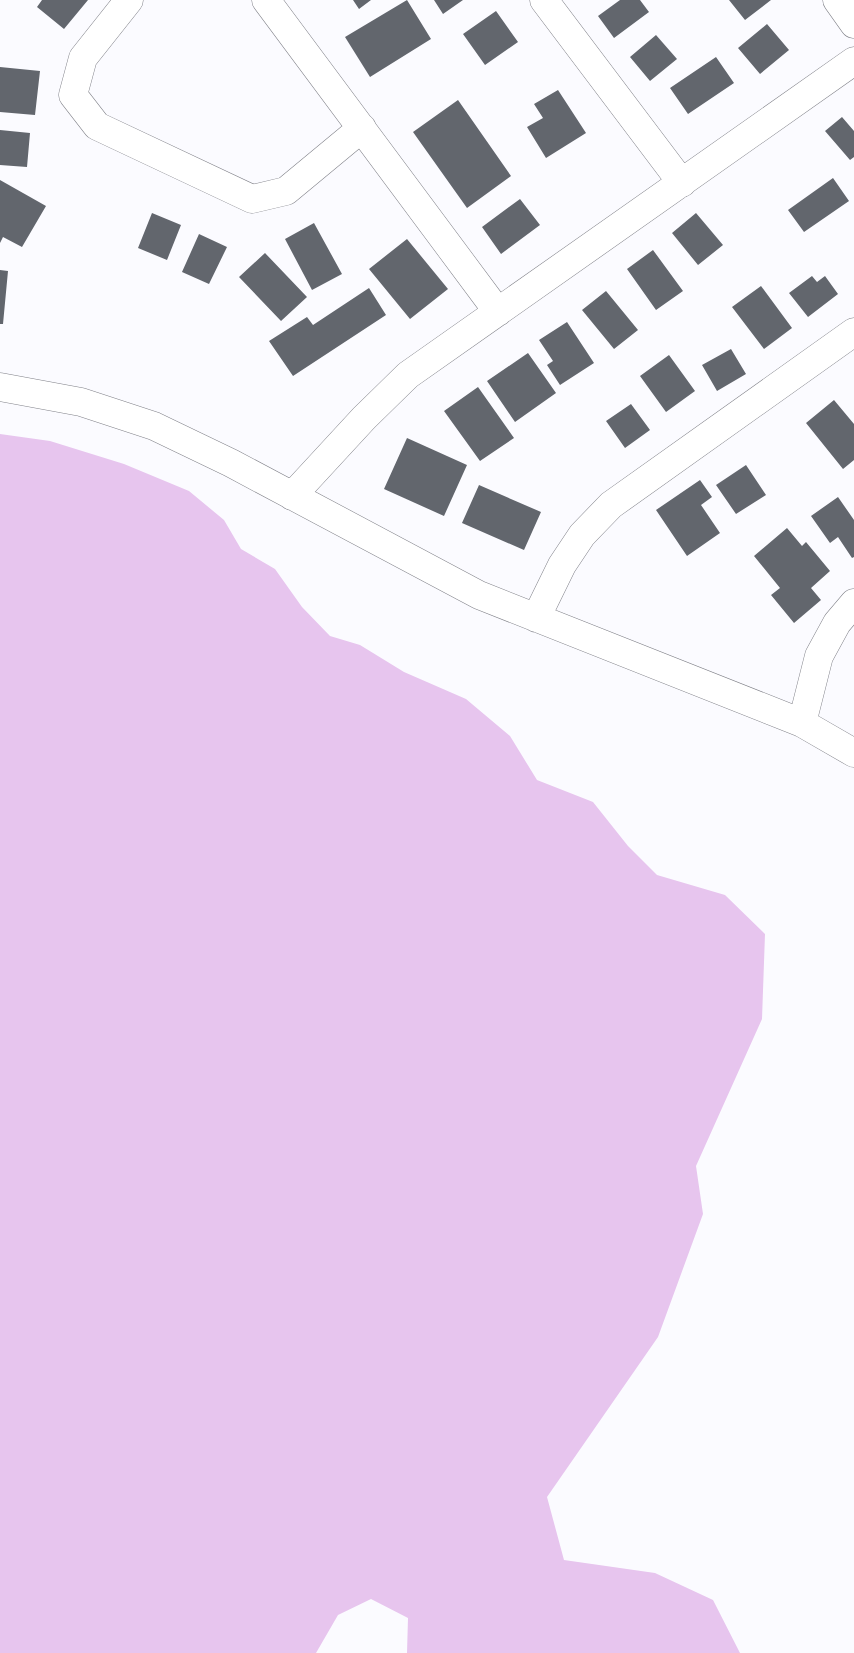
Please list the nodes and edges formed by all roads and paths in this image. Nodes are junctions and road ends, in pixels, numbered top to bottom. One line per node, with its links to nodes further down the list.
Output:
1 (129, 0): 7 (street)
2 (266, 0): 7 (street)
3 (544, 0): 8 (street)
4 (837, 0): 5 (street)
5 (854, 24)
6 (854, 61): 8 (street)
7 (362, 128): 9 (street)
8 (682, 182): 9 (street)
9 (498, 312): 12 (street)
10 (854, 332): 14 (street)
11 (0, 387): 12 (street)
12 (292, 496): 14 (street)
13 (854, 603): 15 (street)
14 (536, 618): 15 (street)
15 (802, 723): 16 (street)
16 (854, 753)

